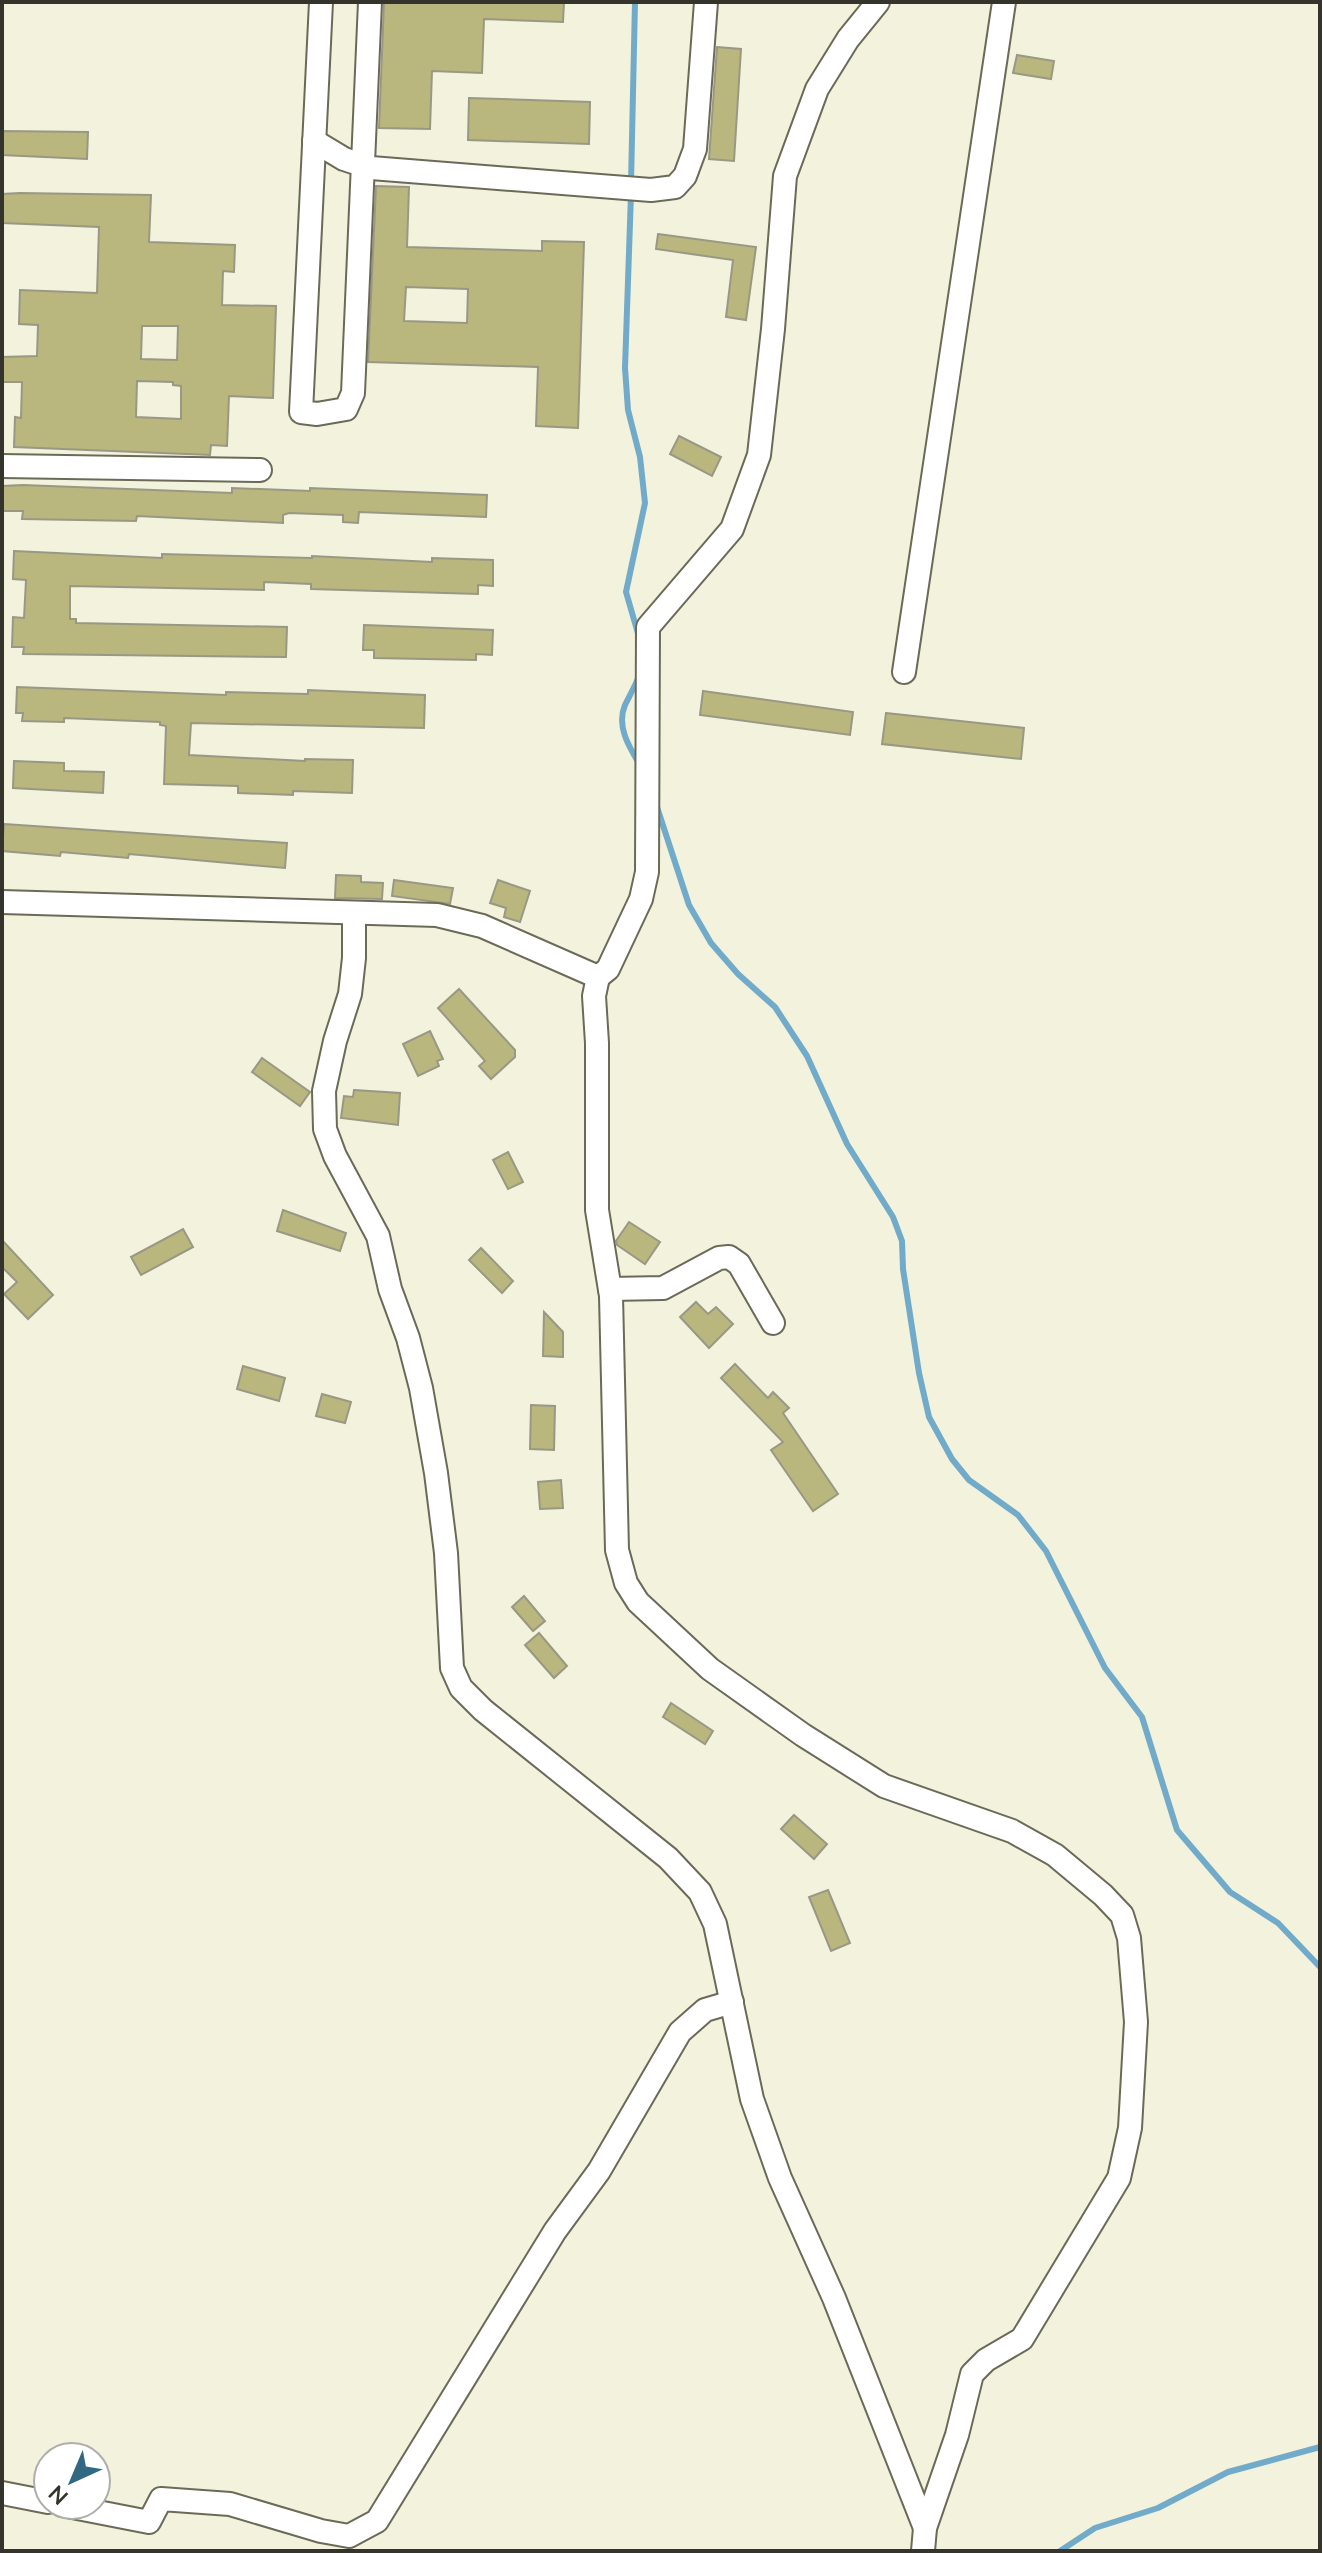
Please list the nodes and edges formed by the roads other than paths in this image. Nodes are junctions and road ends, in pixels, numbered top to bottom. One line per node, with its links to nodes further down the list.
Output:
1 (321, 2): 6 (street)
2 (370, 2): 7 (street)
3 (706, 2): 7 (street)
4 (878, 2): 13 (street)
5 (1004, 2): 10 (street)
6 (314, 141): 7 (street); 7 (street)
7 (364, 166)
8 (2, 466): 9 (street)
9 (260, 470)
10 (904, 672)
11 (2, 902): 12 (street)
12 (354, 913): 13 (street); 16 (street)
13 (598, 977): 14 (street)
14 (610, 1289): 15 (street); 20 (street)
15 (773, 1323)
16 (732, 2002): 19 (street); 20 (street)
17 (2, 2493): 18 (street)
18 (32, 2499)
19 (112, 2515)
20 (925, 2528): 21 (street)
21 (923, 2551)

